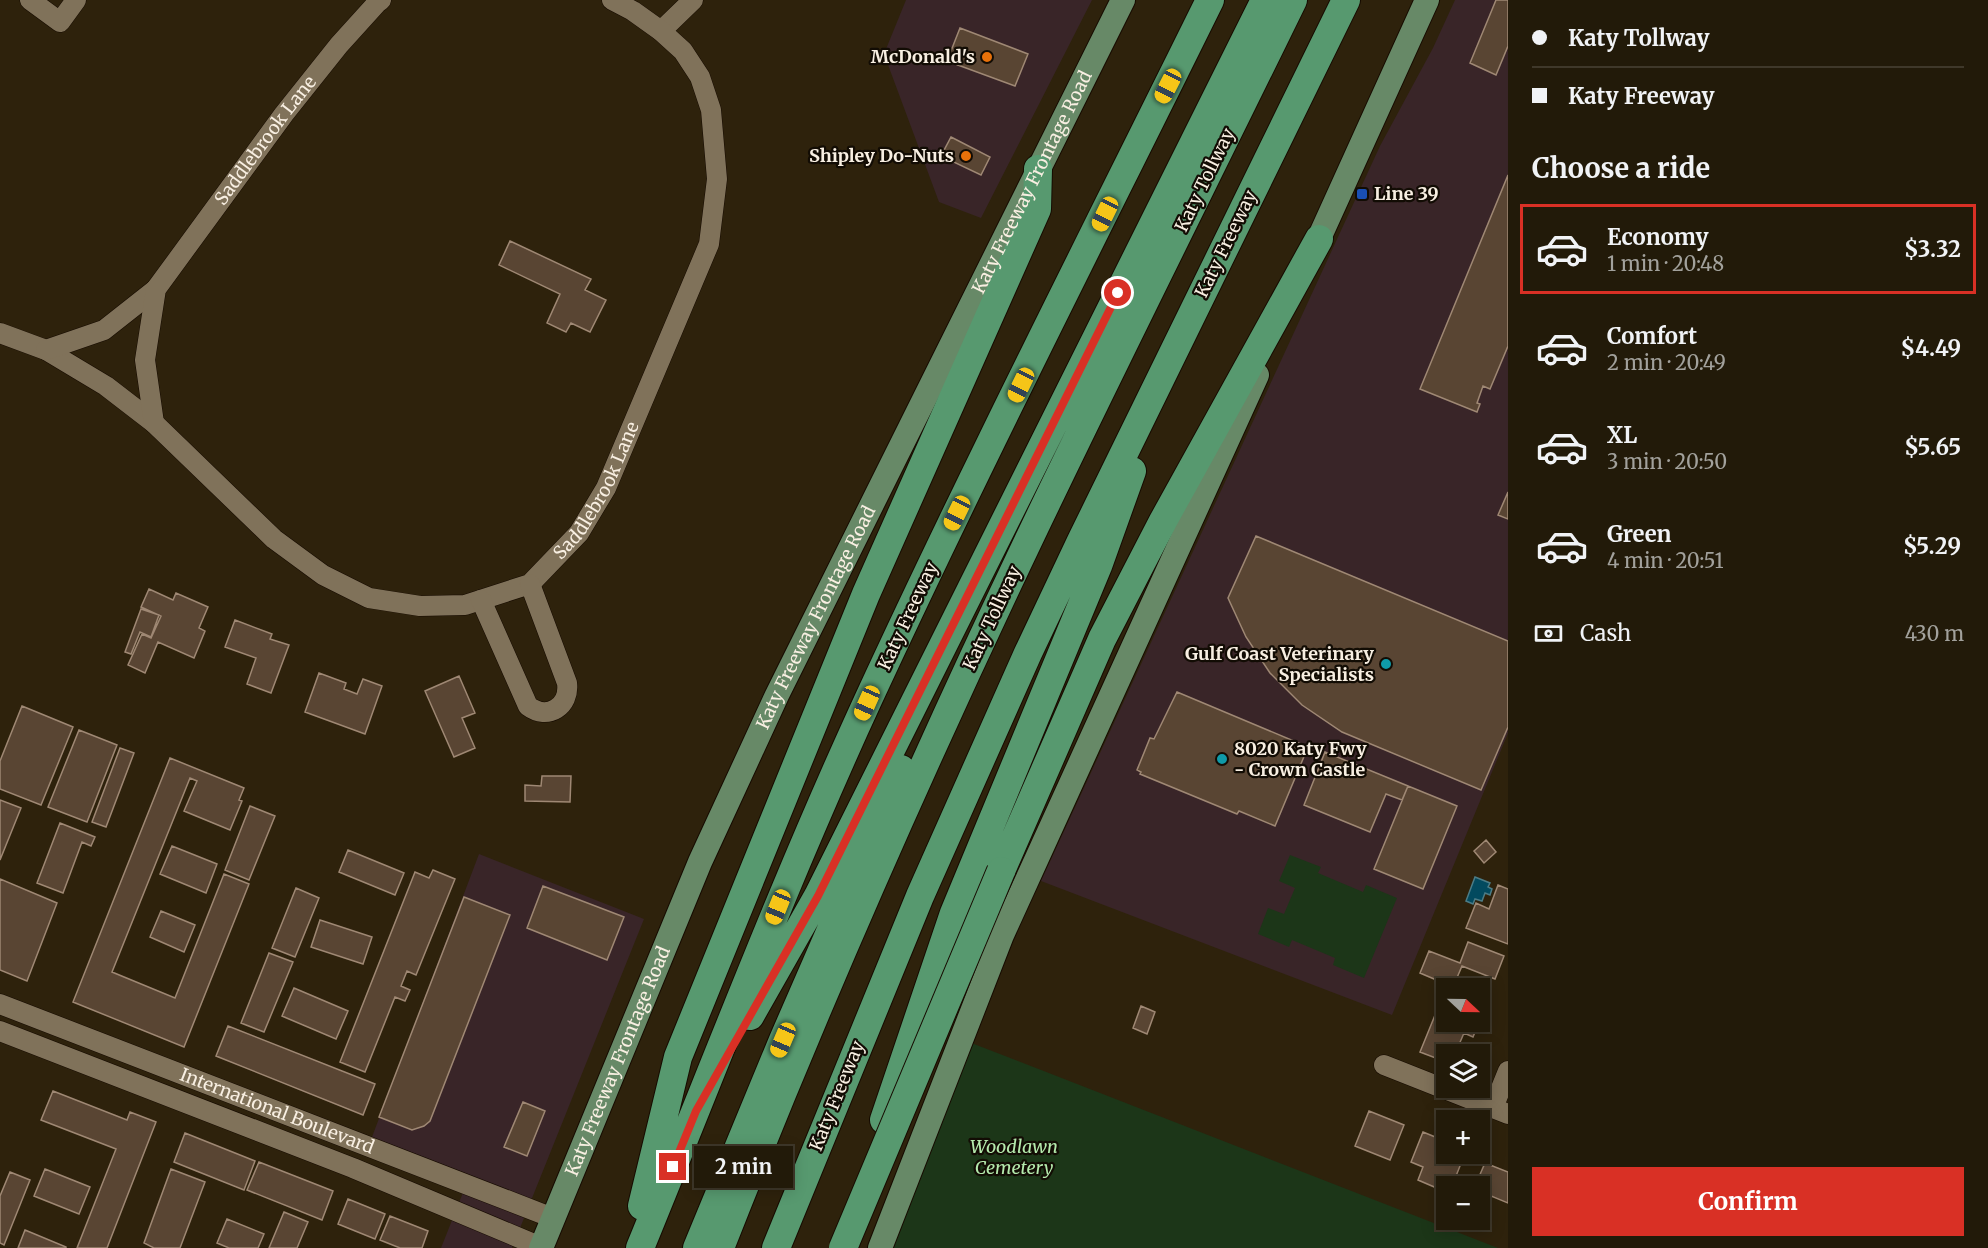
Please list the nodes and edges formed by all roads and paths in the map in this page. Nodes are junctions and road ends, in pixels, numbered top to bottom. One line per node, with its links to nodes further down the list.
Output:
1 (30, 0): 2 (street)
2 (76, 0)
3 (381, 0): 15 (street, Saddlebrook Lane)
4 (612, 0): 12 (street, Saddlebrook Lane)
5 (693, 0): 12 (street)
6 (1123, 0): 13 (main road, Katy Freeway Frontage Road)
7 (1210, 0): 31 (highway, Katy Freeway)
8 (1265, 0): 20 (highway, Katy Tollway)
9 (1293, 0): 42 (highway, Katy Tollway)
10 (1346, 0): 17 (highway, Katy Freeway)
11 (1423, 5): 14 (main road)
12 (661, 31): 21 (street, Saddlebrook Lane)
13 (1038, 169): 37 (main road, Katy Freeway Frontage Road); 39 (highway)
14 (1319, 239): 44 (highway, bridge); 45 (main road)
15 (156, 289): 18 (street, Saddlebrook Lane); 19 (street, Saddlebrook Lane)
16 (0, 333): 18 (street, Saddlebrook Lane)
17 (1175, 348): 43 (highway, Katy Freeway); 44 (highway)
18 (46, 350): 19 (street, Saddlebrook Lane)
19 (154, 423): 22 (street, Saddlebrook Lane)
20 (1045, 440): 31 (highway); 41 (highway)
21 (530, 584): 22 (street, Saddlebrook Lane); 22 (street)
22 (481, 600)
23 (0, 1004): 24 (street, International Boulevard)
24 (43, 1021): 26 (street); 29 (street, International Boulevard)
25 (0, 1031): 26 (street, International Boulevard)
26 (33, 1044): 30 (street, International Boulevard)
27 (1384, 1065): 32 (street)
28 (1508, 1071): 32 (street)
29 (197, 1081): 30 (street); 33 (street, International Boulevard)
30 (188, 1104): 34 (street, International Boulevard)
31 (696, 1111): 40 (highway, Katy Freeway)
32 (1500, 1111)
33 (362, 1145): 34 (street); 35 (street, International Boulevard)
34 (353, 1168): 36 (street, International Boulevard)
35 (451, 1179): 36 (street); 37 (street, International Boulevard)
36 (441, 1205): 38 (street, International Boulevard)
37 (553, 1218): 38 (main road, Katy Freeway Frontage Road)
38 (541, 1247)
39 (632, 1248)
40 (640, 1248)
41 (697, 1248)
42 (720, 1248)
43 (776, 1248)
44 (844, 1248)
45 (880, 1248)

